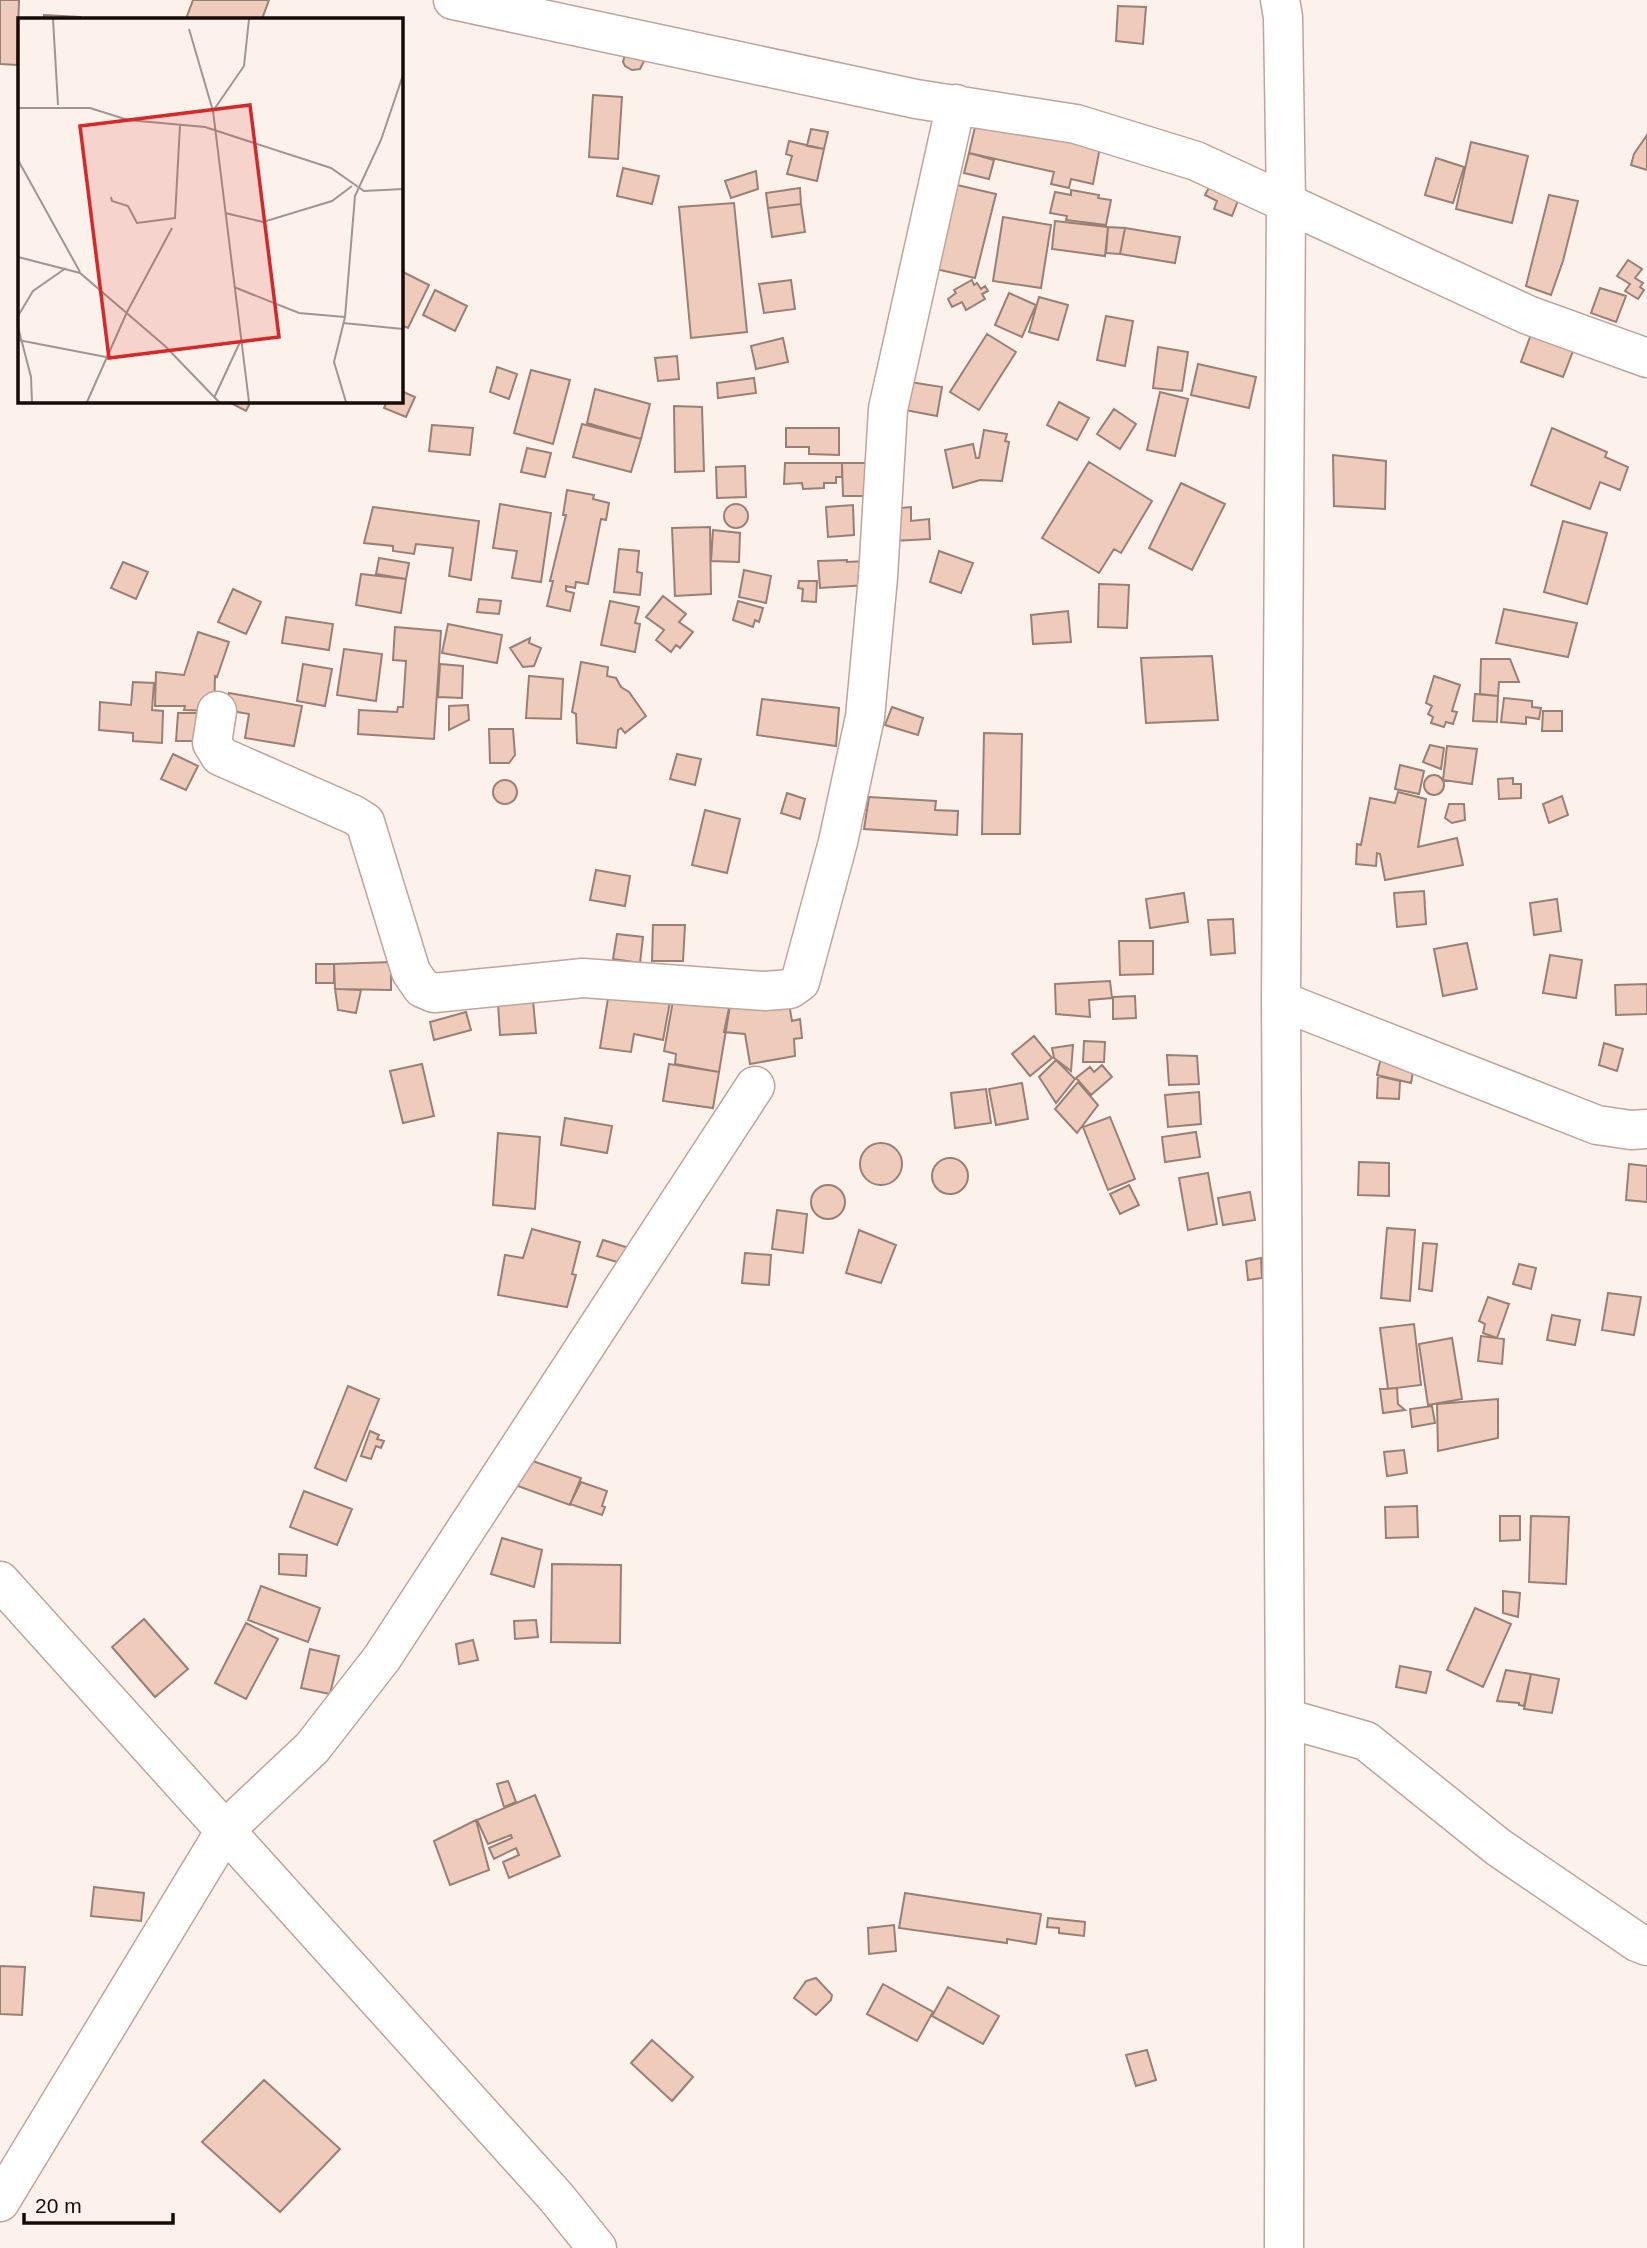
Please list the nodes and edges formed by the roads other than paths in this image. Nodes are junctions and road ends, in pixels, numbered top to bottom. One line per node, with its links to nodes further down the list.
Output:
1 (453, 0): 3 (street)
2 (1286, 6): 4 (street)
3 (956, 104): 4 (street); 6 (street)
4 (1286, 202): 5 (street); 7 (street)
5 (1647, 358)
6 (217, 711)
7 (1281, 1001): 9 (street); 11 (street)
8 (755, 1086): 12 (street)
9 (1647, 1129)
10 (0, 1581): 12 (street)
11 (1285, 1718): 13 (street); 15 (street)
12 (226, 1829): 14 (street); 16 (street)
13 (1647, 1946)
14 (0, 2202)
15 (1281, 2243)
16 (597, 2248)

